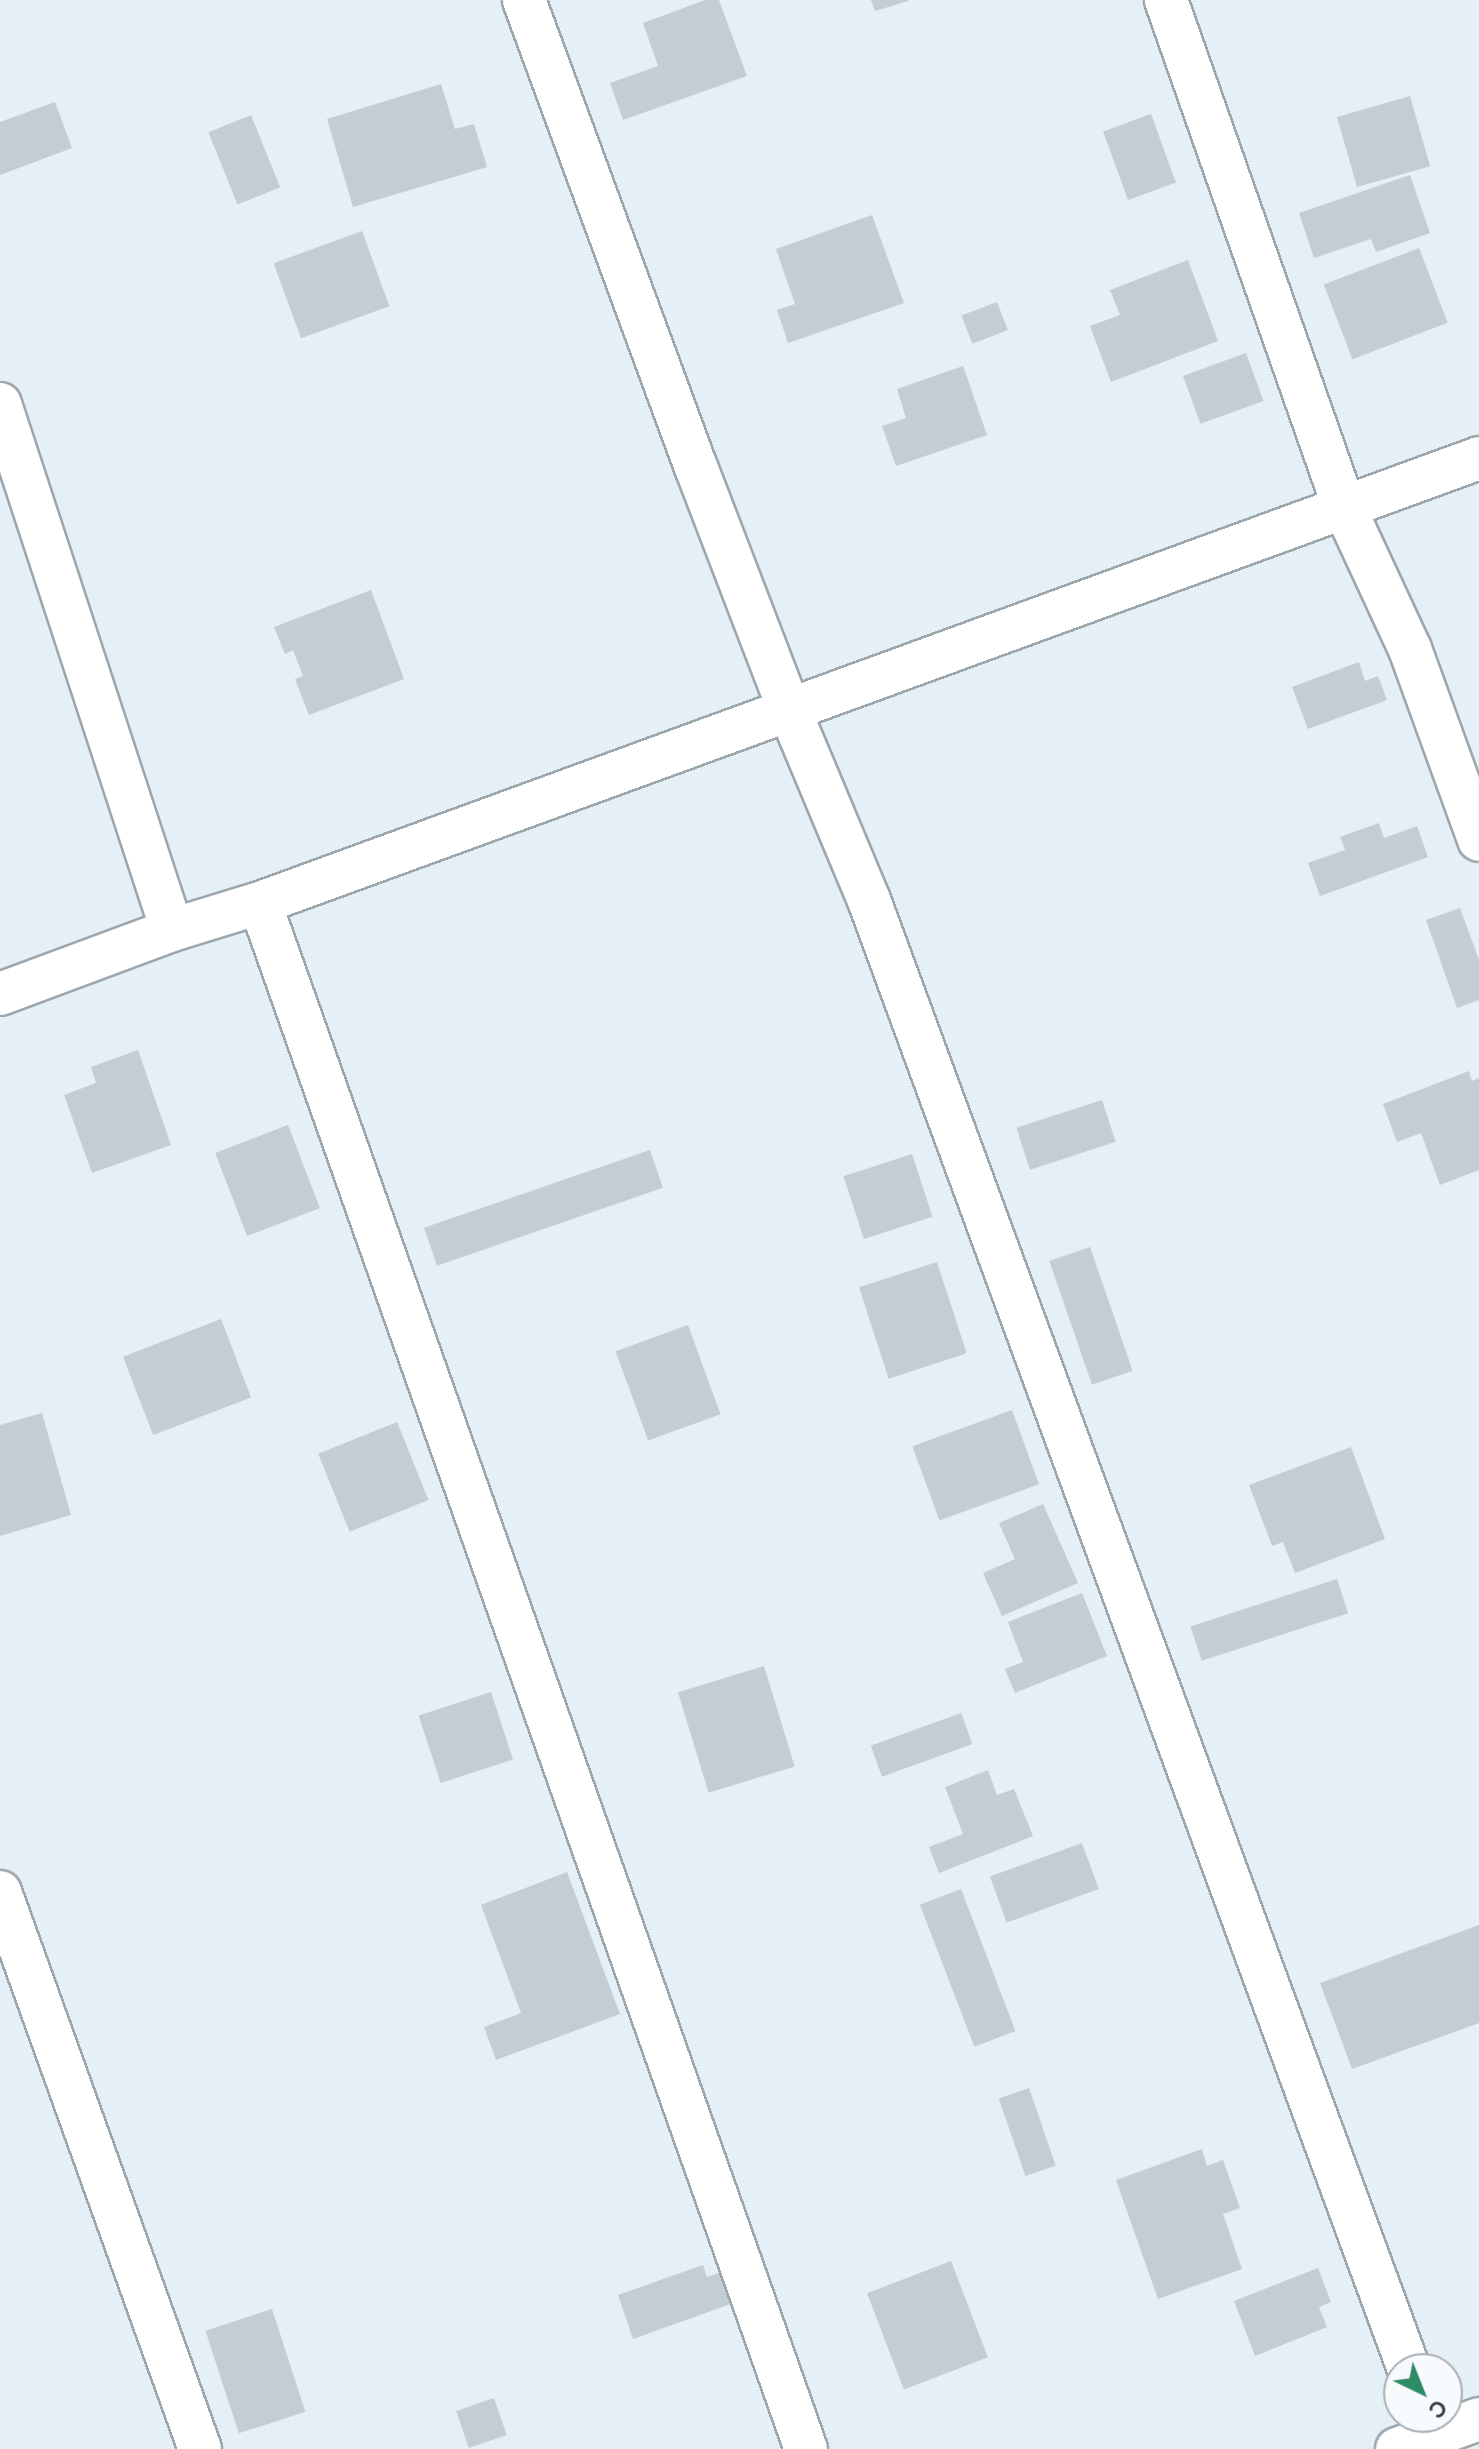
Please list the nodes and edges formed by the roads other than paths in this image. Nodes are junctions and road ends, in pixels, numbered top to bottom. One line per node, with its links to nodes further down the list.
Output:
1 (524, 0): 6 (street)
2 (1166, 0): 5 (street)
3 (0, 404): 9 (street)
4 (1479, 458): 5 (street)
5 (1344, 507): 6 (street); 7 (street)
6 (789, 709): 8 (street); 12 (street)
7 (1479, 840)
8 (260, 903): 9 (street); 16 (street)
9 (172, 930): 10 (street)
10 (0, 994)
11 (0, 1892): 15 (street)
12 (1403, 2353)
13 (1479, 2419): 14 (street)
14 (1424, 2438)
15 (200, 2449)
16 (806, 2449)

